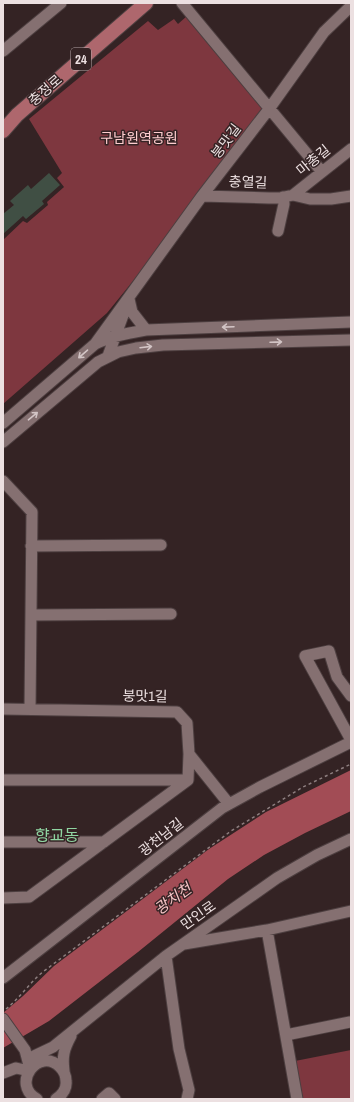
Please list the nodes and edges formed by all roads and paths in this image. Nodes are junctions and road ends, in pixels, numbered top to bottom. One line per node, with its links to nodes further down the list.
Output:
1 (61, 3): 5 (street)
2 (146, 3): 7 (main road, 충정로 / 24)
3 (182, 3): 6 (street)
4 (351, 6): 6 (street, 붕맛길)
5 (3, 50)
6 (269, 109): 11 (street); 12 (street, 붕맛길)
7 (17, 115): 8 (main road, 충정로 / 24); 9 (main road, 충정로 / 24)
8 (3, 120)
9 (3, 131)
10 (351, 148): 11 (street, 마총길)
11 (322, 172): 13 (street, 마총길)
12 (202, 196): 13 (street, 충열길); 16 (street, 붕맛길)
13 (288, 196): 14 (street, 충열길); 15 (street)
14 (351, 196)
15 (278, 231)
16 (129, 298): 18 (street); 19 (street, 붕맛길); 21 (street, 붕맛길)
17 (351, 322): 18 (street, 붕맛길, one-way to 18)
18 (146, 330): 19 (street, 붕맛길)
19 (116, 336): 21 (street, 붕맛길); 22 (street, 붕맛길)
20 (351, 340): 22 (street, one-way to 20)
21 (95, 344): 23 (street, 붕맛길, one-way to 23)
22 (108, 356): 24 (street, one-way to 22)
23 (3, 423)
24 (3, 442)
25 (3, 481): 27 (street)
26 (161, 545): 27 (street)
27 (31, 546): 29 (street)
28 (171, 614): 29 (street)
29 (31, 615): 32 (street)
30 (351, 696): 33 (street)
31 (3, 709): 32 (street, 붕맛1길)
32 (30, 710): 34 (street, 붕맛1길)
33 (351, 741): 38 (street, 광천남길)
34 (189, 754): 37 (street, 붕맛1길); 38 (street)
35 (351, 764): 48 (path)
36 (3, 780): 37 (street)
37 (188, 780): 41 (street)
38 (229, 804): 47 (street, 광천남길)
39 (351, 839): 45 (street, 만인로)
40 (3, 842): 41 (street)
41 (104, 842): 42 (street)
42 (3, 898)
43 (351, 911): 44 (street)
44 (267, 930): 45 (street); 52 (street)
45 (182, 945): 46 (street, 만인로)
46 (166, 956): 51 (street, 만인로); 61 (street)
47 (3, 978)
48 (3, 1012)
49 (3, 1019): 53 (street)
50 (350, 1022): 52 (street)
51 (73, 1032): 53 (street, 만인로); 54 (street)
52 (286, 1035): 62 (street)
53 (36, 1057): 54 (street); 56 (street); 56 (street)
54 (64, 1071): 58 (street)
55 (3, 1073): 56 (street)
56 (28, 1073): 57 (street)
57 (34, 1098)
58 (56, 1099)
59 (102, 1099): 60 (street)
60 (115, 1099)
61 (187, 1099)
62 (297, 1099)

